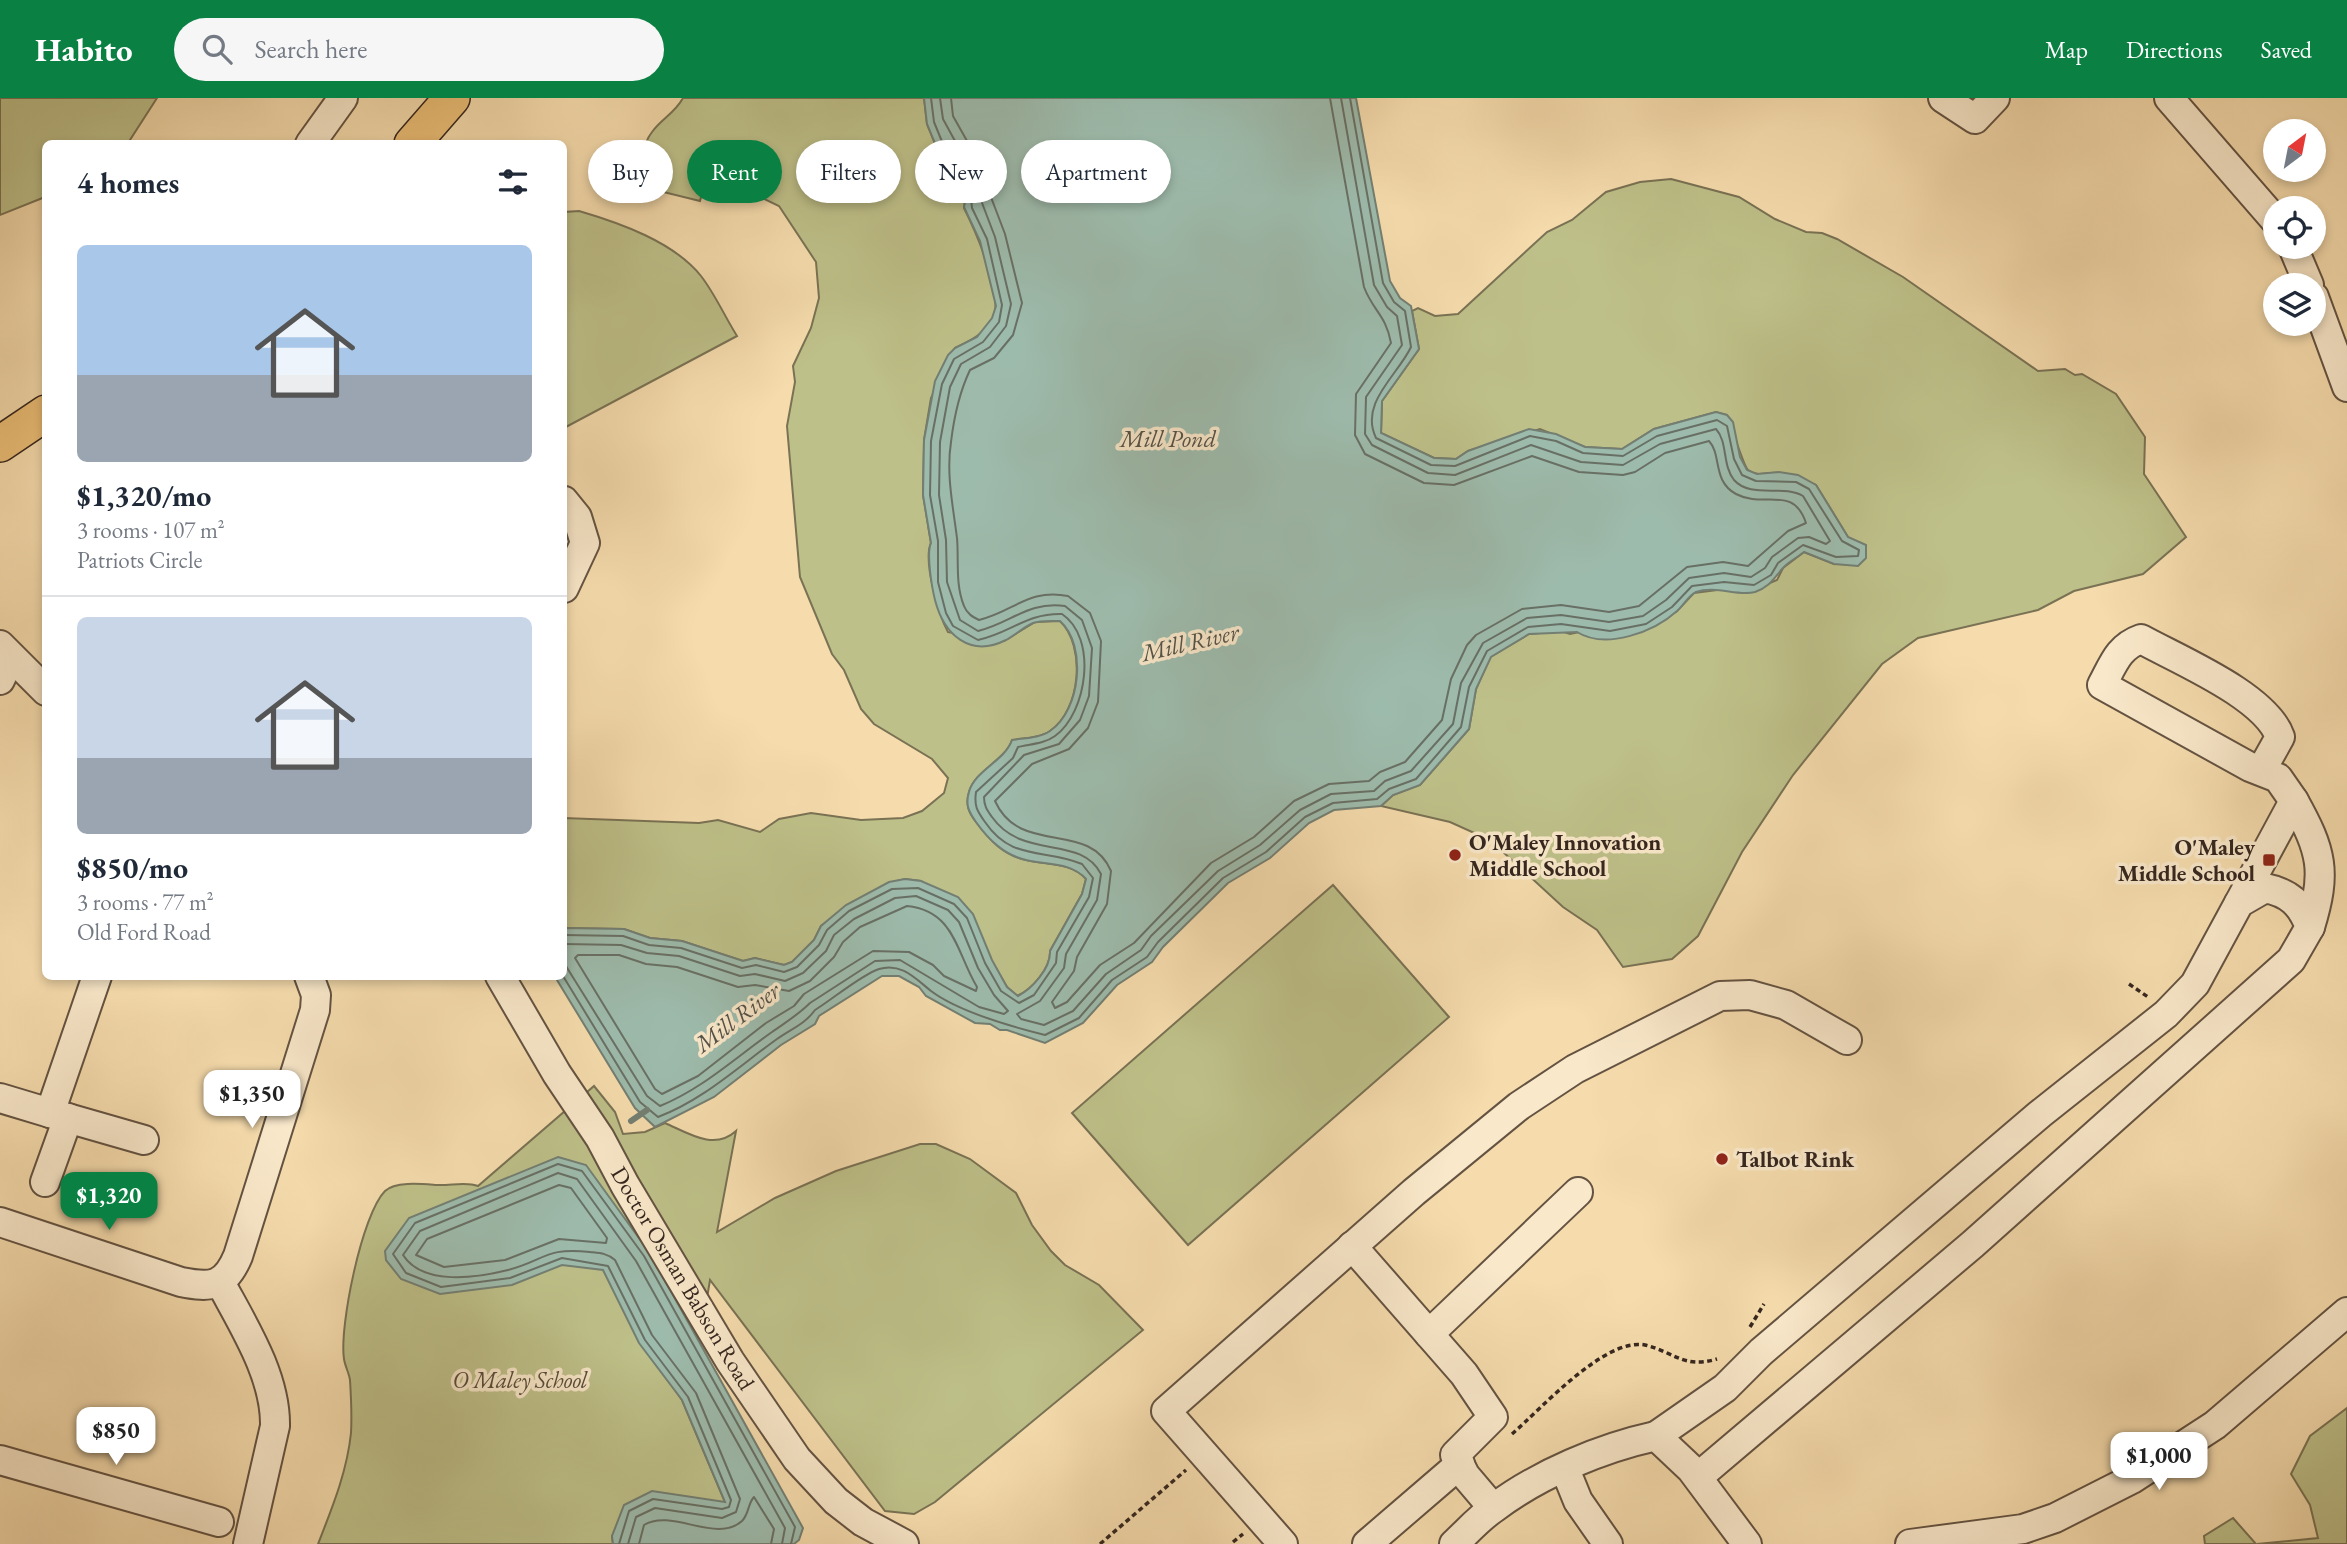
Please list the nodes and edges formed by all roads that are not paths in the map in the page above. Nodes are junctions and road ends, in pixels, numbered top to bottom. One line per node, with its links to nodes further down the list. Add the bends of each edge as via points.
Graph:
1 (343, 98): 6 (street)
2 (452, 98): 7 (main road)
3 (1943, 98): 4 (street, via 1975,120)
4 (1995, 98)
5 (2169, 98): 8 (street)
6 (313, 140)
7 (415, 140)
8 (2263, 206)
9 (2326, 330): 10 (street)
10 (2347, 387)
11 (42, 416): 12 (main road)
12 (0, 444)
13 (567, 505): 14 (street, via 577,517 585,543)
14 (567, 582)
15 (4, 661): 16 (street)
16 (42, 688)
17 (2261, 771): 17 (street, via 2280,737 2265,711 2141,639 2127,643 2102,685); 18 (street, via 2278,778)
18 (2294, 801): 19 (street); 20 (street, via 2312,834 2320,864 2321,886)
19 (2239, 903): 20 (street, via 2265,888 2277,891 2303,908); 35 (street, via 2195,984 2166,1014 2040,1114 1761,1352 1725,1388)
20 (2310, 927): 39 (street, via 2291,960 2203,1042)
21 (96, 980): 26 (street)
22 (310, 980): 32 (street, via 315,1010 238,1256)
23 (502, 980): 44 (street, Doctor Osman Babson Road, via 730,1361 797,1459 836,1501)
24 (1847, 1040): 31 (street, via 1786,1005 1750,995 1720,996 1575,1069 1519,1106)
25 (0, 1097): 26 (street)
26 (59, 1116): 27 (street); 28 (street)
27 (144, 1140)
28 (46, 1182)
29 (1578, 1192): 34 (street)
30 (0, 1222): 32 (street, via 181,1282 205,1287)
31 (1352, 1246): 34 (street); 45 (street, via 1166,1411)
32 (220, 1282): 43 (street, via 267,1378 275,1410)
33 (2347, 1312): 42 (street, via 2177,1452 2055,1518)
34 (1429, 1334): 37 (street, via 1493,1417 1455,1455)
35 (1656, 1436): 38 (street, via 1618,1444); 39 (street)
36 (0, 1460): 41 (street)
37 (1460, 1464): 40 (street); 46 (street)
38 (1565, 1469): 40 (street); 48 (street, via 1577,1501)
39 (1698, 1477): 49 (street)
40 (1493, 1508): 47 (street)
41 (219, 1522)
42 (1973, 1541): 50 (street)
43 (248, 1544)
44 (904, 1544)
45 (1283, 1544)
46 (1367, 1544)
47 (1454, 1544)
48 (1608, 1544)
49 (1747, 1544)
50 (1910, 1544)

